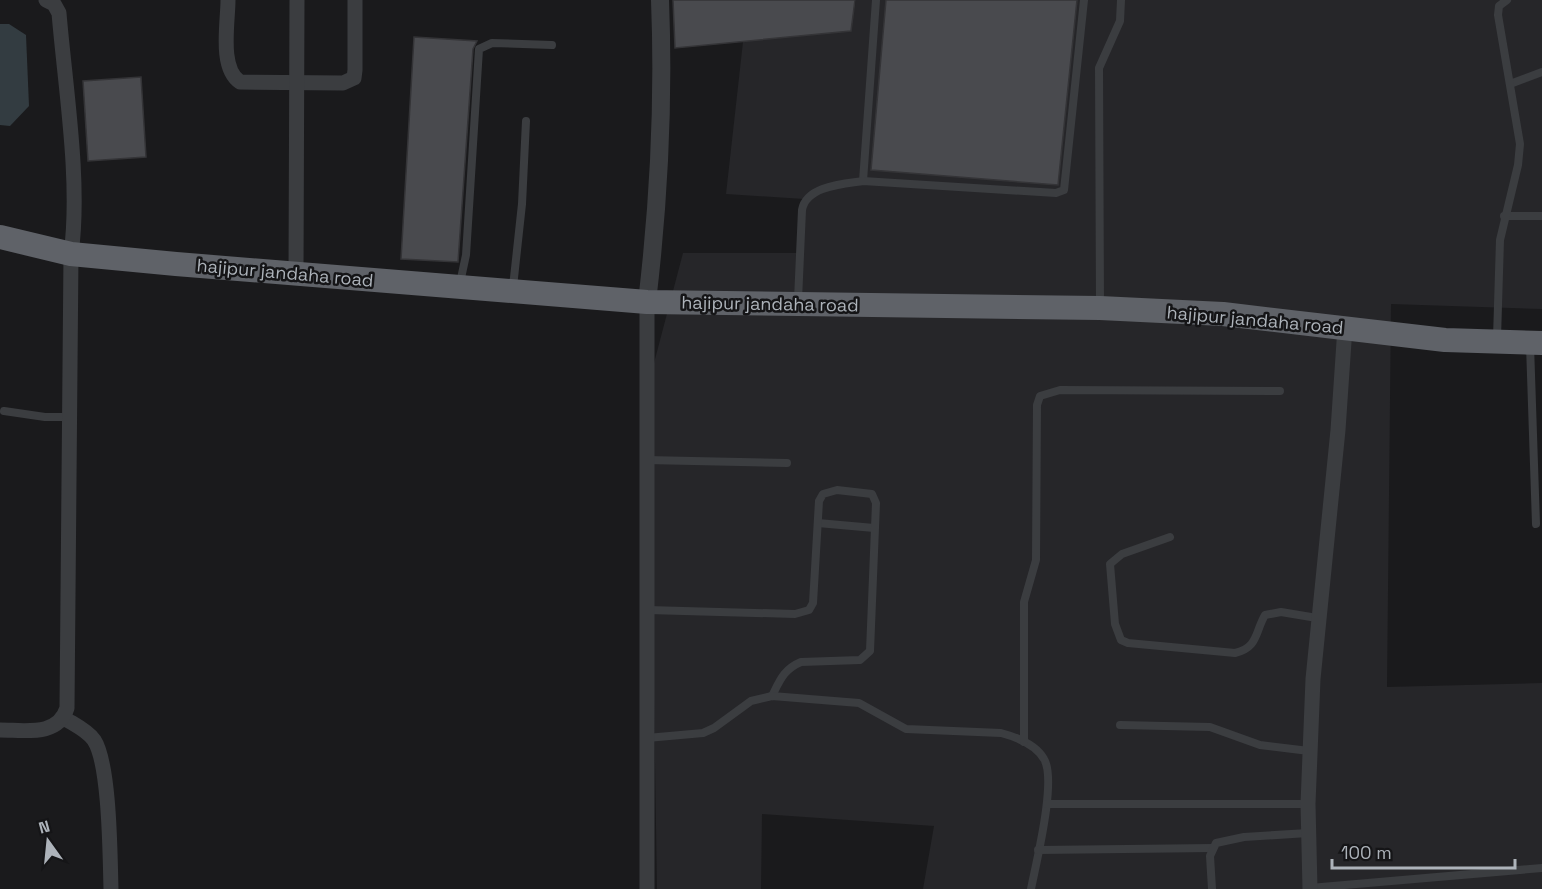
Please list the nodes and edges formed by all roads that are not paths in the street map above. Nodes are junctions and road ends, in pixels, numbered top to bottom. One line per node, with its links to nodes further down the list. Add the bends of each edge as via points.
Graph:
1 (46, 0): 19 (street, via 59,13 71,148)
2 (228, 0): 12 (street, via 228,57 234,78 240,82)
3 (297, 0): 12 (street)
4 (355, 0): 12 (street, via 354,78 343,83)
5 (660, 0): 23 (street, via 661,153)
6 (876, 0): 15 (lane)
7 (1084, 0): 15 (lane, via 1064,190 1056,193)
8 (1121, 0): 25 (lane, via 1120,21 1099,68)
9 (1507, 0): 13 (lane, via 1499,6 1498,15)
10 (552, 45): 21 (lane, via 492,43 479,49 466,255)
11 (1542, 72): 13 (lane)
12 (297, 82): 20 (street)
13 (1510, 84): 16 (lane, via 1520,155)
14 (526, 121): 22 (lane)
15 (863, 181): 24 (lane, via 821,190 804,201)
16 (1504, 216): 17 (lane); 27 (lane)
17 (1542, 216)
18 (0, 237): 19 (highway, hajipur jandaha road)
19 (71, 254): 20 (highway, hajipur jandaha road); 31 (street)
20 (296, 274): 21 (highway, hajipur jandaha road)
21 (459, 287): 22 (highway, hajipur jandaha road)
22 (513, 292): 23 (highway, hajipur jandaha road)
23 (648, 302): 24 (highway, hajipur jandaha road); 32 (street)
24 (797, 304): 25 (highway, hajipur jandaha road)
25 (1100, 308): 26 (highway, hajipur jandaha road, via 1247,315)
26 (1344, 327): 27 (highway, hajipur jandaha road, via 1410,337); 39 (street, via 1338,430)
27 (1497, 343): 28 (highway, hajipur jandaha road)
28 (1536, 343): 35 (lane)
29 (1280, 392): 45 (lane, via 1060,390 1040,396 1036,560 1024,613)
30 (4, 411): 31 (lane)
31 (70, 417): 41 (street)
32 (646, 460): 33 (lane); 38 (street)
33 (787, 463)
34 (818, 523): 36 (lane); 36 (lane, via 819,501 829,490 867,492 875,498); 38 (lane, via 813,603 809,610 795,614)
35 (1536, 524)
36 (874, 528): 40 (lane, via 870,651 860,660 801,662 792,666 785,670)
37 (1170, 537): 39 (lane, via 1122,554 1110,564 1115,624 1121,640 1235,653 1253,645 1265,615 1281,612)
38 (648, 610): 44 (street)
39 (1317, 618): 46 (street)
40 (772, 696): 44 (lane, via 751,701 703,733); 45 (lane, via 859,703 906,729 1001,733)
41 (64, 718): 43 (street, via 48,728); 54 (street, via 97,746 109,819)
42 (1120, 725): 46 (lane, via 1210,727 1260,746)
43 (0, 730)
44 (647, 738): 55 (street)
45 (1024, 742): 47 (lane, via 1045,760)
46 (1309, 751): 48 (street)
47 (1047, 804): 48 (lane); 51 (lane)
48 (1308, 804): 49 (street)
49 (1308, 833): 50 (lane, via 1223,840); 53 (street)
50 (1213, 848): 51 (lane); 57 (lane)
51 (1038, 850): 56 (lane)
52 (1542, 868): 53 (lane)
53 (1310, 888)
54 (111, 889)
55 (647, 889)
56 (1031, 889)
57 (1212, 889)

